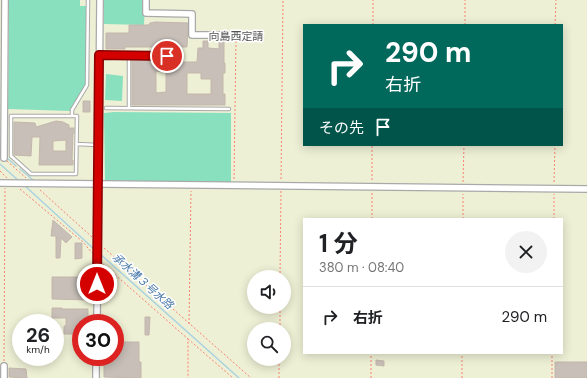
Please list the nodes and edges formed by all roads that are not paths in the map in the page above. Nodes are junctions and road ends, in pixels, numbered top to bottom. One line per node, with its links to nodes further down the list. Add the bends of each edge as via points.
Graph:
1 (5, 0): 15 (street)
2 (88, 0): 12 (lane, via 87,85 72,110)
3 (100, 0): 6 (street)
4 (146, 0): 5 (street, via 146,13 192,14 192,35)
5 (236, 35)
6 (99, 55): 7 (lane); 14 (street)
7 (129, 56): 8 (lane); 10 (lane)
8 (180, 56)
9 (106, 108): 10 (lane)
10 (129, 108): 11 (lane)
11 (230, 109)
12 (72, 116): 13 (lane, via 77,116); 13 (lane, via 10,116 11,156 31,174 76,174)
13 (77, 144): 14 (lane)
14 (98, 145): 17 (street)
15 (4, 158)
16 (3, 183): 17 (street)
17 (98, 184): 18 (street); 19 (street)
18 (587, 189)
19 (97, 314)
20 (4, 366): 22 (street)
21 (96, 366): 23 (street)
22 (4, 378)
23 (96, 378)

